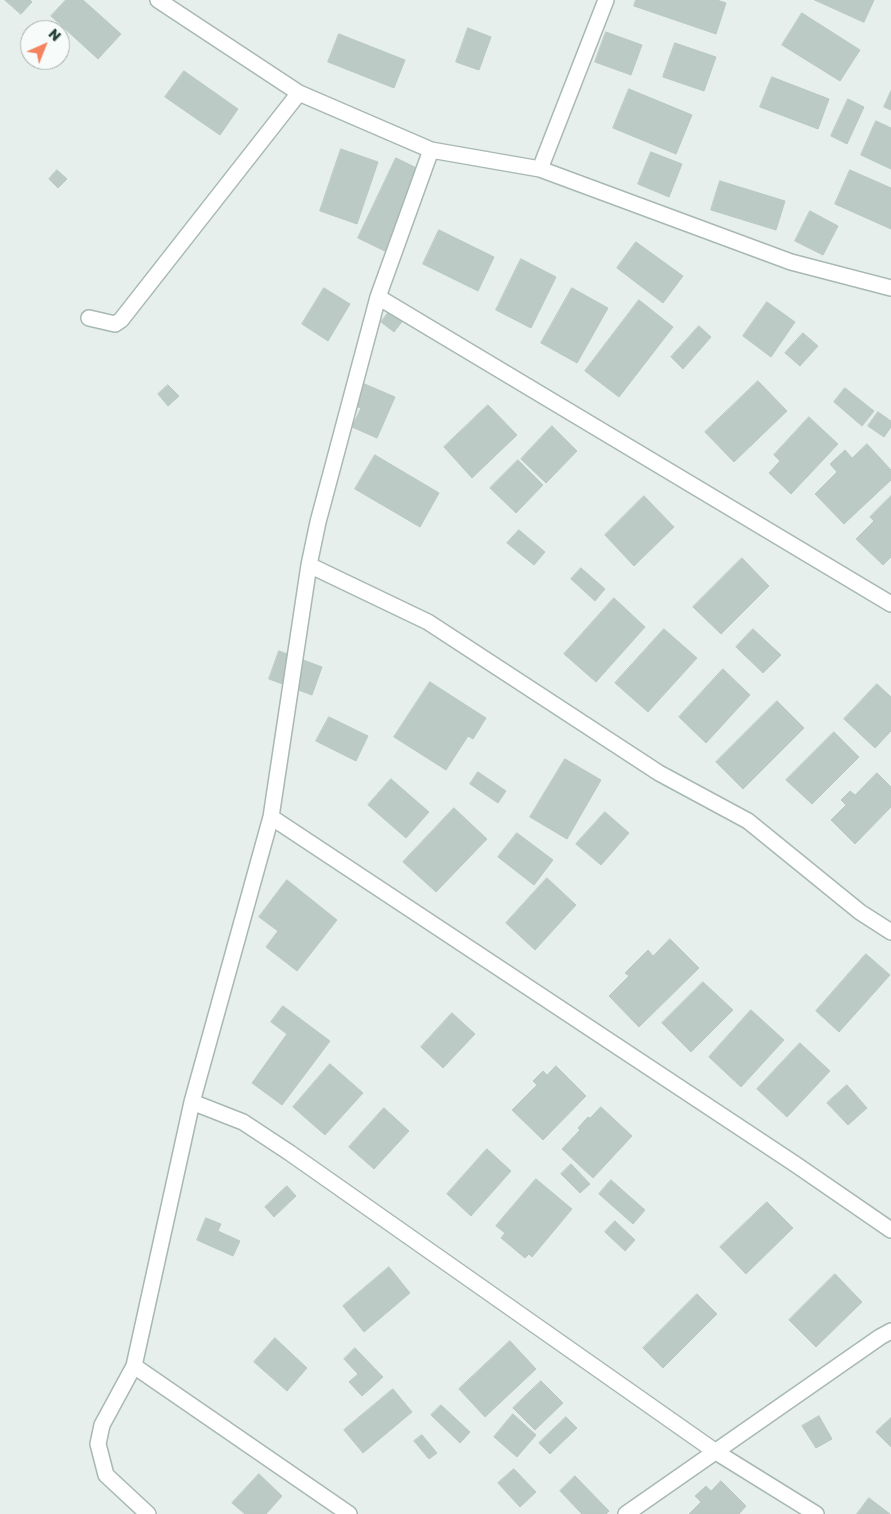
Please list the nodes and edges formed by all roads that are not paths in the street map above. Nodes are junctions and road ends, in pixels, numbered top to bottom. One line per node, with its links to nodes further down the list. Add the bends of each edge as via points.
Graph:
1 (158, 0): 3 (street)
2 (606, 0): 5 (street)
3 (299, 93): 4 (street); 8 (street, via 121,320 114,324)
4 (431, 150): 5 (street); 7 (street)
5 (540, 169): 6 (street, via 791,262)
6 (891, 288)
7 (378, 297): 9 (street); 10 (street)
8 (89, 318)
9 (309, 566): 11 (street); 12 (street, via 428,622 660,773 748,822 860,912)
10 (891, 604)
11 (271, 817): 13 (street); 14 (street)
12 (891, 932)
13 (192, 1102): 16 (street); 17 (street, via 243,1122 290,1153)
14 (891, 1230)
15 (891, 1331): 17 (street)
16 (134, 1366): 18 (street, via 102,1425 98,1444 106,1475); 19 (street)
17 (716, 1452): 20 (street); 21 (street)
18 (148, 1514)
19 (349, 1514)
20 (626, 1514)
21 (816, 1514)

